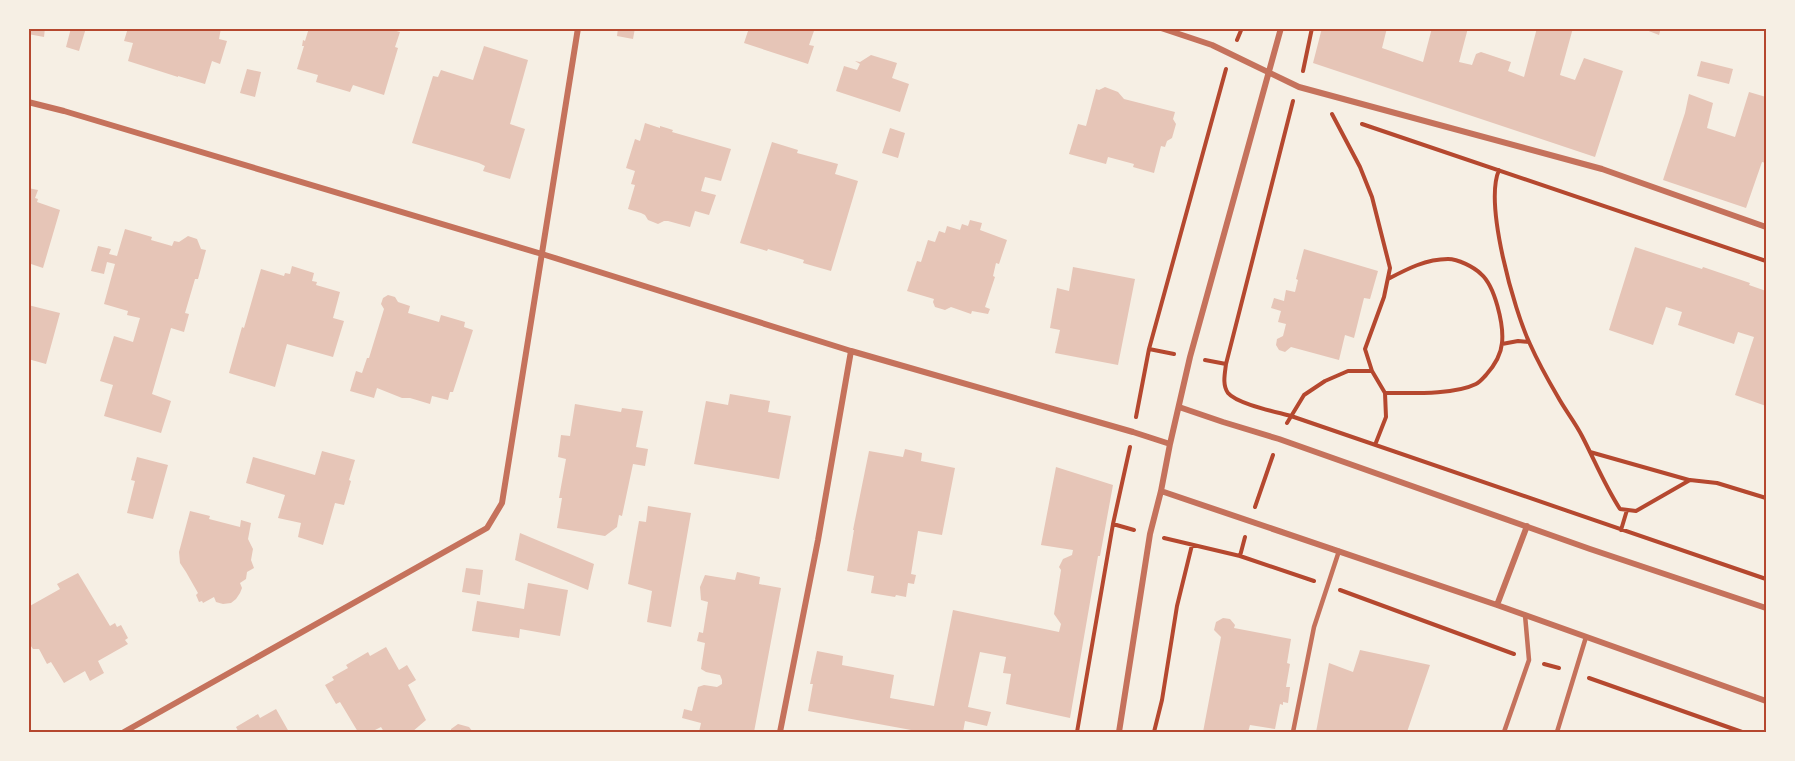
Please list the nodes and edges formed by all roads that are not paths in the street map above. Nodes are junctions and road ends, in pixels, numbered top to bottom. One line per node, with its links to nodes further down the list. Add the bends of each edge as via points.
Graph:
1 (578, 28): 7 (street)
2 (1161, 28): 4 (street, via 1212,45)
3 (1281, 28): 4 (street)
4 (1268, 73): 6 (street, via 1299,87 1602,169); 9 (street)
5 (28, 102): 7 (street)
6 (1767, 227)
7 (542, 254): 8 (street); 19 (street, via 502,503 487,528)
8 (851, 351): 10 (street); 20 (street)
9 (1179, 407): 10 (street); 12 (street)
10 (1170, 444): 11 (street)
11 (1161, 491): 13 (street); 21 (street, via 1150,534)
12 (1527, 526): 14 (street); 15 (street)
13 (1338, 551): 14 (street); 22 (lane, via 1314,627)
14 (1497, 605): 16 (street)
15 (1767, 608)
16 (1525, 615): 17 (street); 23 (lane, via 1529,660)
17 (1586, 637): 18 (street); 24 (lane)
18 (1767, 701)
19 (124, 732)
20 (780, 732)
21 (1119, 732)
22 (1293, 732)
23 (1504, 732)
24 (1557, 732)

